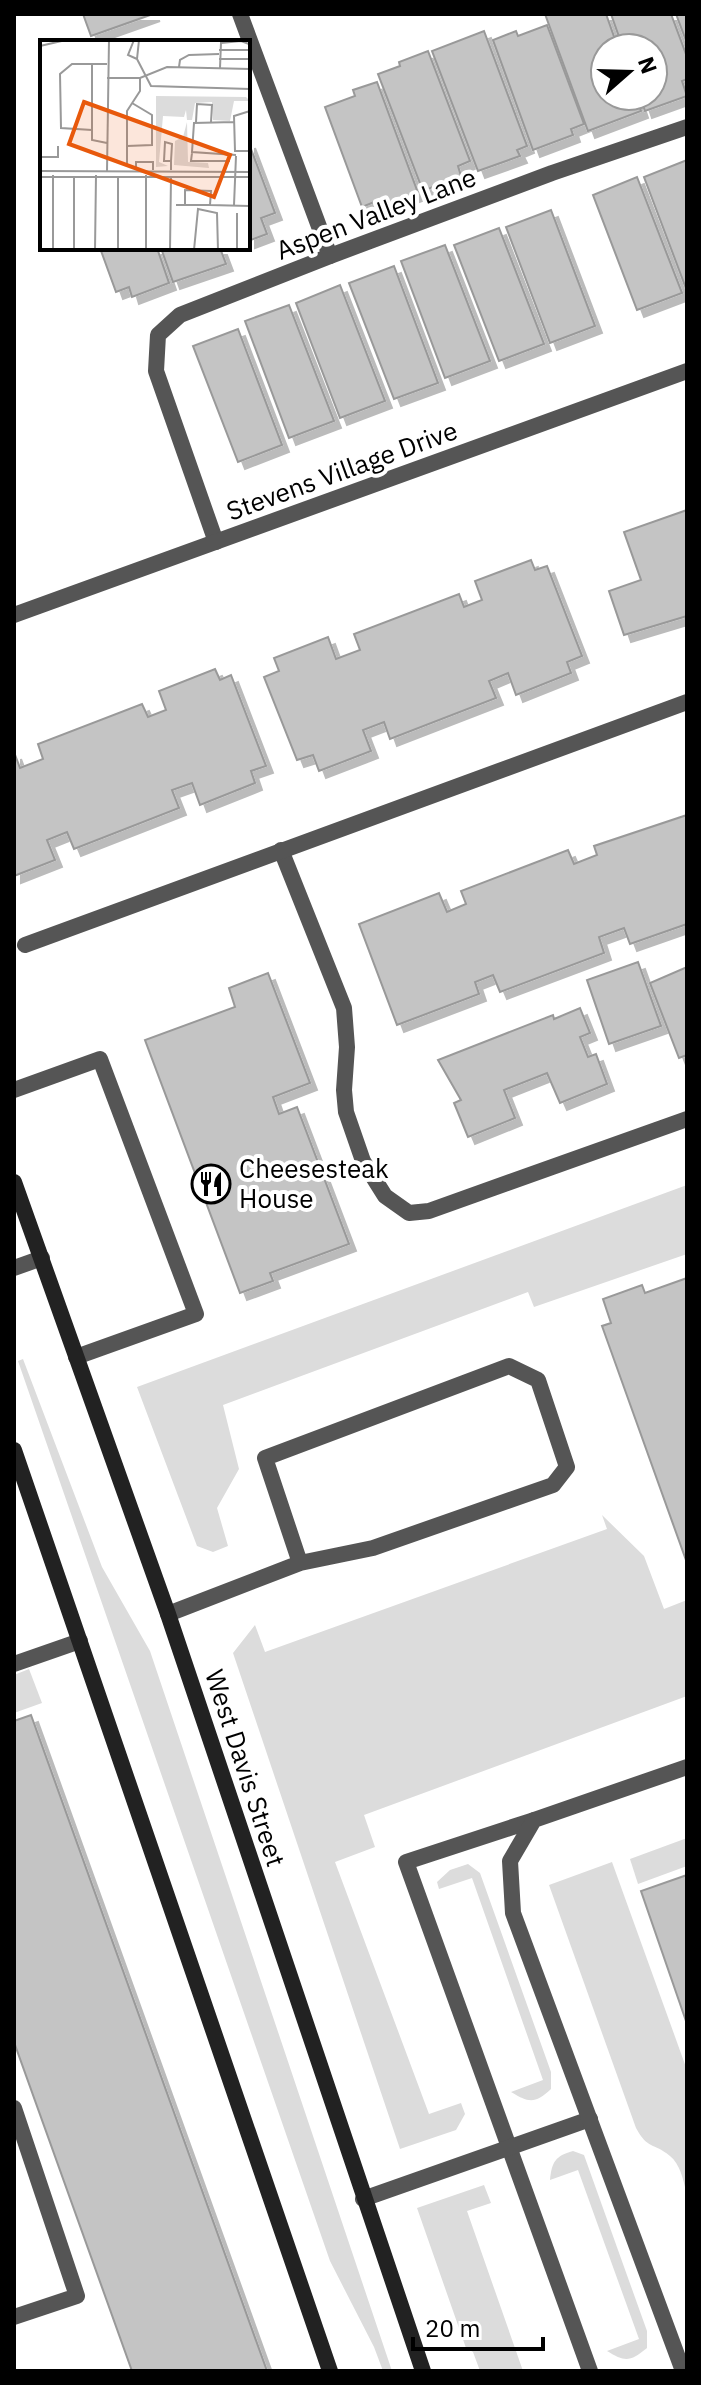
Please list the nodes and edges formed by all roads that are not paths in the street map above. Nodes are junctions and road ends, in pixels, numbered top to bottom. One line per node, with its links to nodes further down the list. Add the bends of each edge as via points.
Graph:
1 (240, 14): 2 (street)
2 (250, 40)
3 (250, 41): 5 (street)
4 (687, 127): 5 (street, Aspen Valley Lane)
5 (330, 256): 7 (street, Aspen Valley Lane, via 180,315 158,335 156,371)
6 (687, 371): 7 (street, Stevens Village Drive)
7 (216, 542): 8 (street, Stevens Village Drive)
8 (14, 615)
9 (687, 702): 10 (street)
10 (281, 850): 11 (street); 13 (street, via 344,1008 346,1112 363,1161 385,1196 409,1213 429,1211)
11 (25, 945)
12 (14, 1090): 17 (street, via 100,1059 196,1314)
13 (687, 1119)
14 (14, 1182): 15 (main road, West Davis Street)
15 (42, 1258): 16 (street); 17 (main road, West Davis Street)
16 (14, 1268)
17 (76, 1357): 20 (main road, West Davis Street)
18 (14, 1450): 21 (main road)
19 (300, 1563): 19 (street, via 265,1458 509,1366 538,1380 567,1467 553,1485 373,1548); 20 (street)
20 (168, 1614): 28 (main road, West Davis Street)
21 (80, 1641): 22 (street); 30 (main road)
22 (14, 1664)
23 (687, 1767): 24 (street)
24 (534, 1820): 26 (street, via 510,1861 513,1913); 27 (street, via 406,1862)
25 (14, 2108): 29 (street, via 77,2296)
26 (590, 2119): 27 (street); 33 (street)
27 (510, 2147): 28 (street); 32 (street)
28 (363, 2199): 31 (main road, West Davis Street)
29 (14, 2317)
30 (330, 2371)
31 (423, 2371)
32 (590, 2371)
33 (683, 2371)

